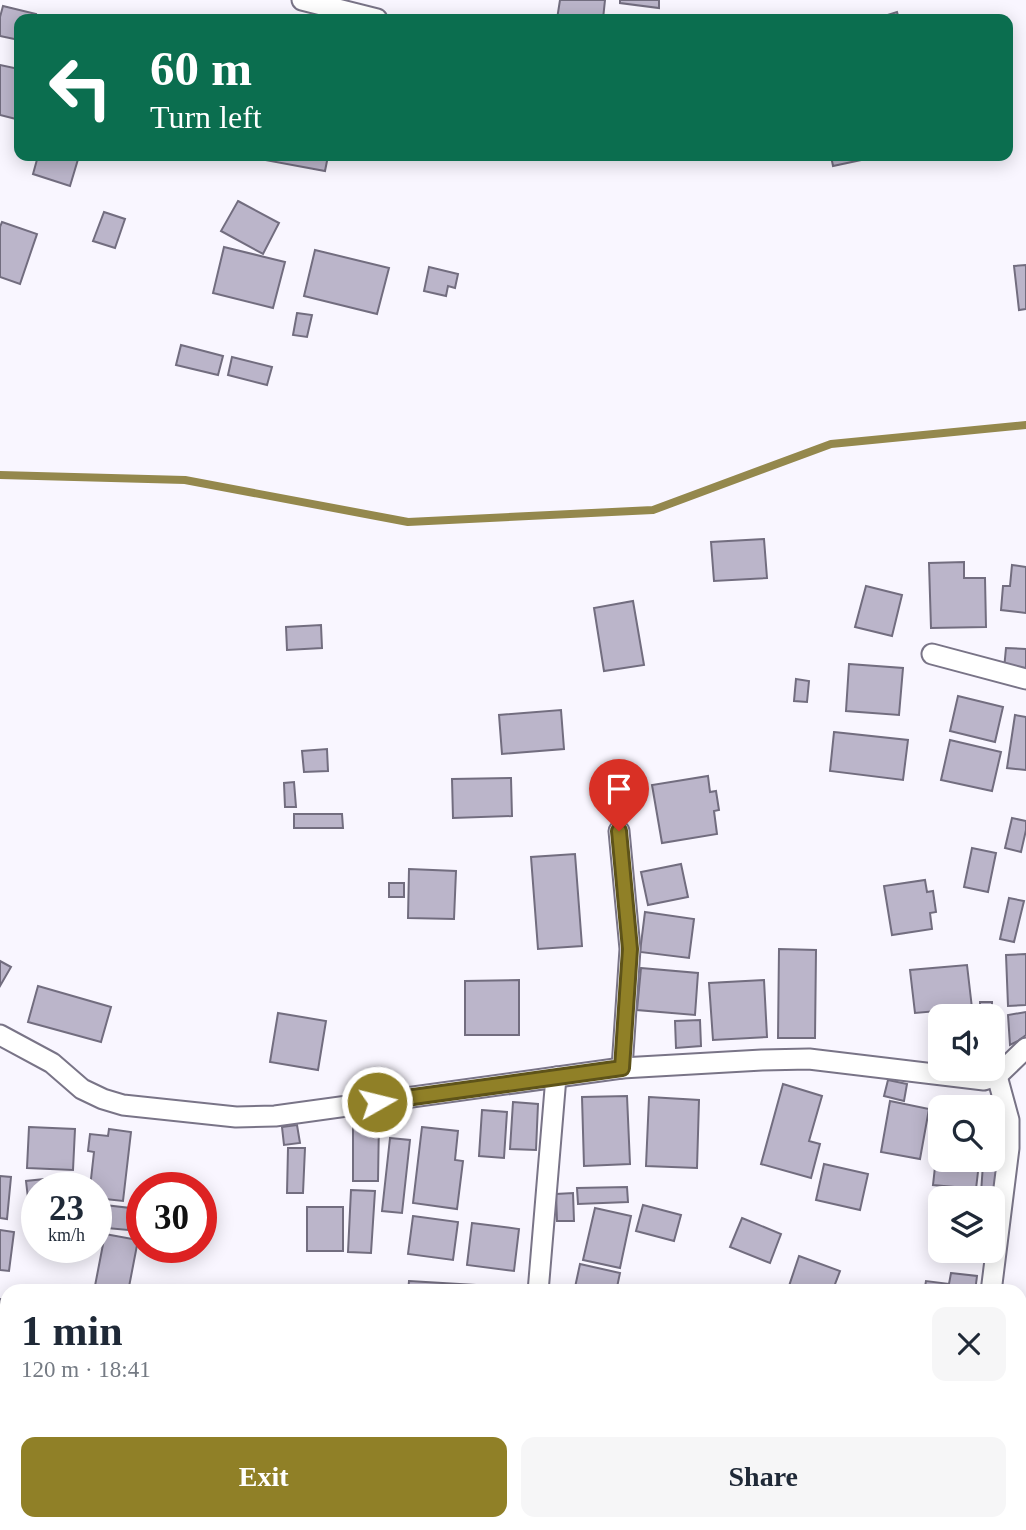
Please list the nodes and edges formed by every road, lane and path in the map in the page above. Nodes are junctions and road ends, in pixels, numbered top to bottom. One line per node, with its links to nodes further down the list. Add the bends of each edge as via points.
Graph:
1 (302, 0): 2 (street)
2 (357, 14)
3 (932, 654): 4 (street)
4 (1026, 679)
5 (619, 831): 8 (street, via 630,949)
6 (0, 1035): 11 (street, via 52,1063 82,1089 103,1099 236,1117 275,1116)
7 (1026, 1048): 9 (street)
8 (622, 1068): 10 (street, via 809,1059); 11 (street)
9 (1005, 1068)
10 (928, 1073)
11 (555, 1077): 13 (street)
12 (998, 1081): 14 (street, via 1009,1120 1009,1148)
13 (539, 1284)
14 (992, 1284)

